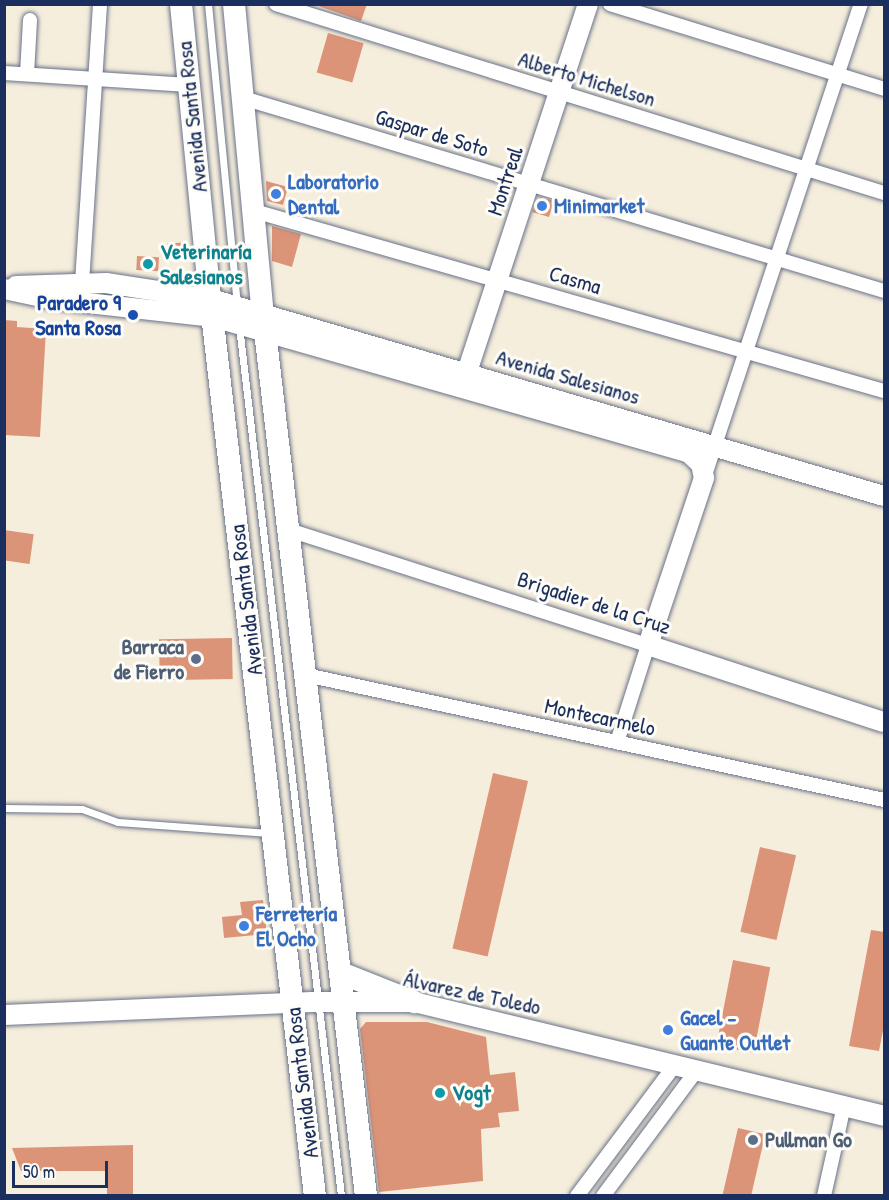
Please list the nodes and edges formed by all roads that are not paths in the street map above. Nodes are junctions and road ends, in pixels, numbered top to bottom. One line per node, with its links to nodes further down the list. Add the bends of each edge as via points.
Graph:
1 (100, 4): 13 (street)
2 (182, 4): 14 (main road, Avenida Santa Rosa)
3 (207, 4): 28 (lane)
4 (234, 4): 17 (main road)
5 (276, 4): 16 (street, Alberto Michelson)
6 (588, 4): 16 (main road, Montreal)
7 (610, 4): 12 (street)
8 (861, 4): 12 (street)
9 (30, 20): 11 (street)
10 (4, 73): 11 (street)
11 (27, 75): 13 (street)
12 (838, 75): 15 (street); 18 (street)
13 (95, 79): 14 (street); 24 (street)
14 (189, 85): 27 (main road, Avenida Santa Rosa)
15 (885, 89)
16 (559, 92): 18 (street, Alberto Michelson); 19 (main road, Montreal)
17 (243, 98): 19 (street, Gaspar de Soto); 21 (main road)
18 (806, 169): 20 (street, Alberto Michelson); 22 (street)
19 (529, 184): 22 (street, Gaspar de Soto); 23 (main road, Montreal)
20 (885, 193)
21 (254, 211): 23 (street, Casma); 29 (main road)
22 (777, 260): 26 (street, Gaspar de Soto); 30 (street)
23 (498, 279): 30 (street, Casma); 31 (main road, Montreal)
24 (82, 283): 25 (main road); 27 (main road, via 152,288)
25 (4, 288): 27 (main road, via 51,299)
26 (885, 291)
27 (212, 308): 28 (main road, Avenida Salesianos); 43 (main road, Avenida Santa Rosa)
28 (238, 316): 29 (main road, Avenida Salesianos); 45 (lane)
29 (264, 323): 31 (main road, Avenida Salesianos); 34 (main road, Avenida Salesianos, via 688,452 701,464); 36 (main road)
30 (747, 351): 32 (street, Casma); 33 (street)
31 (467, 372): 33 (main road, Avenida Salesianos)
32 (885, 391)
33 (715, 445): 34 (street); 35 (main road, Avenida Salesianos)
34 (704, 478): 37 (main road)
35 (885, 496)
36 (289, 530): 37 (street, Brigadier de la Cruz); 38 (main road)
37 (648, 645): 39 (main road, Brigadier de la Cruz); 40 (street)
38 (306, 675): 40 (street, Montecarmelo); 44 (main road)
39 (885, 722)
40 (617, 742): 41 (street, Montecarmelo)
41 (885, 800)
42 (4, 808): 43 (lane, via 82,809 118,822)
43 (274, 833): 48 (main road, Avenida Santa Rosa)
44 (341, 973): 46 (main road); 47 (main road)
45 (319, 1002): 46 (main road, Álvarez de Toledo); 48 (main road, Álvarez de Toledo); 55 (lane)
46 (344, 1002): 47 (main road, Álvarez de Toledo); 56 (main road)
47 (414, 1002): 50 (main road, Álvarez de Toledo)
48 (293, 1003): 49 (main road, Álvarez de Toledo); 54 (main road, Avenida Santa Rosa)
49 (4, 1015)
50 (675, 1065): 51 (main road, Álvarez de Toledo); 57 (street)
51 (697, 1070): 52 (main road, Álvarez de Toledo); 58 (street)
52 (844, 1106): 53 (main road, Álvarez de Toledo); 59 (street)
53 (885, 1116)
54 (315, 1196)
55 (341, 1196)
56 (366, 1196)
57 (577, 1196)
58 (603, 1196)
59 (824, 1196)

